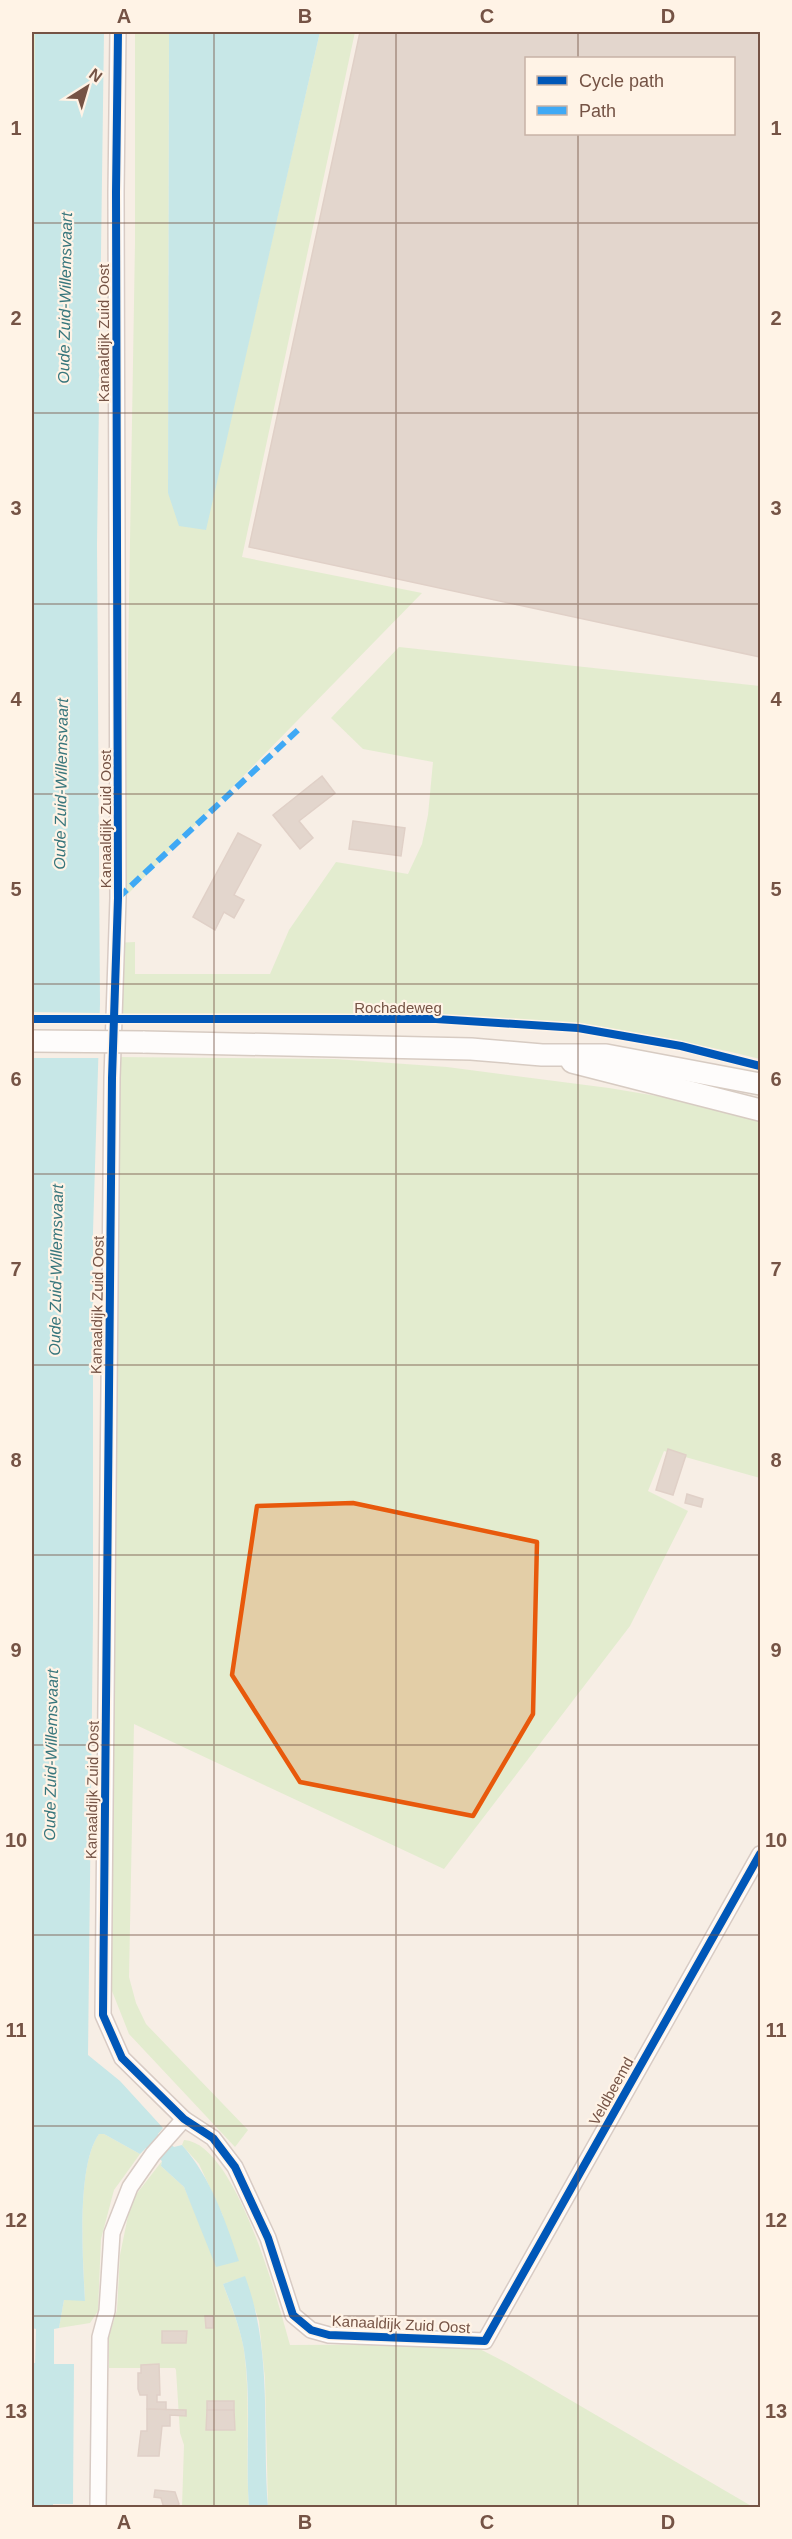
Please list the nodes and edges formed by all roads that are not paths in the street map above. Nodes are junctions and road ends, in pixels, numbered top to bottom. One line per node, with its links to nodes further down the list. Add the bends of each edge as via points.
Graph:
1 (118, 32): 7 (street, Kanaaldijk Zuid Oost, via 118,898 112,1078 103,2015 122,2058)
2 (32, 1041): 3 (main road, bridge, via 471,1049)
3 (542, 1055): 4 (main road, via 606,1055); 5 (main road)
4 (760, 1084)
5 (760, 1110)
6 (760, 1854): 8 (street, Veldbeemd)
7 (184, 2119): 8 (street, Kanaaldijk Zuid Oost, via 213,2138 234,2167 268,2238 293,2314 311,2330 329,2335); 9 (street, via 130,2187 112,2233 107,2311 100,2337)
8 (485, 2342)
9 (98, 2508)

